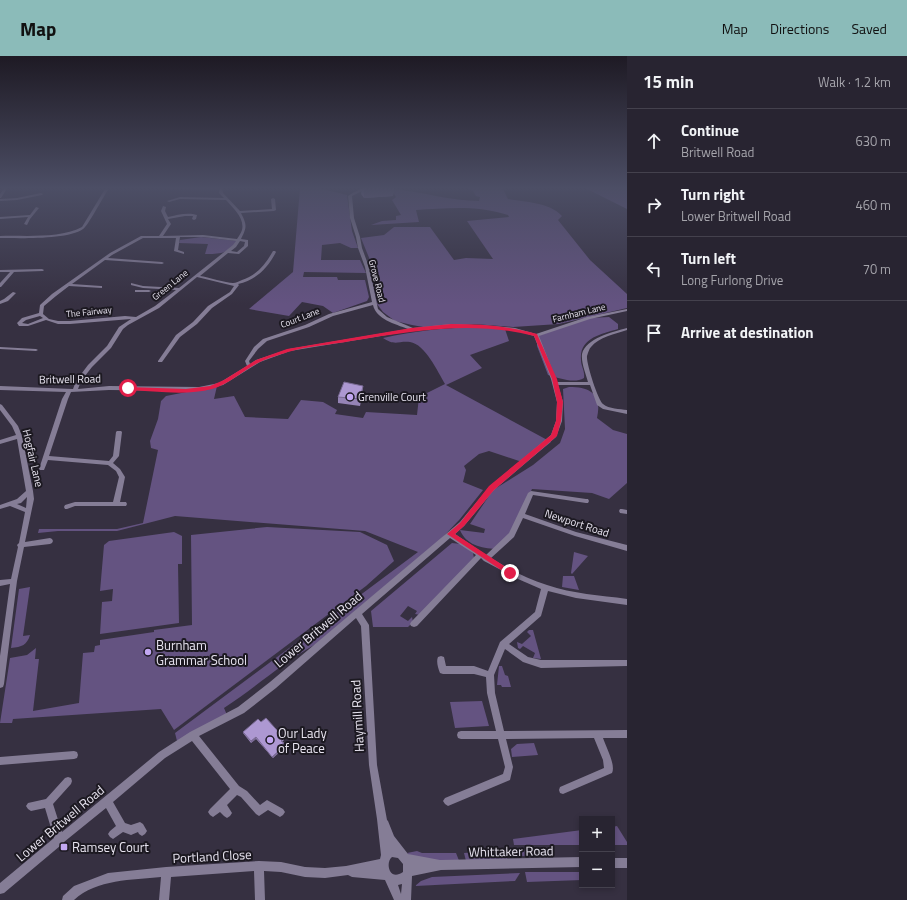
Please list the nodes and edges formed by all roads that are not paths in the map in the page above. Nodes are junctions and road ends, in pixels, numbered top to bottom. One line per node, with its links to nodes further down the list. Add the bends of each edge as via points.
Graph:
1 (84, 226): 6 (street, via 79,232 64,234)
2 (167, 226): 5 (street)
3 (244, 226): 8 (street)
4 (355, 226): 28 (street, Grove Road)
5 (161, 236): 7 (street); 12 (street, via 136,240)
6 (0, 237)
7 (178, 237): 8 (street); 11 (street, via 176,251)
8 (240, 239): 9 (street, Green Lane); 9 (street, via 247,241 246,246 238,253)
9 (229, 252): 17 (street, Green Lane)
10 (274, 252): 19 (street, via 262,272 248,281)
11 (183, 253)
12 (104, 259): 13 (street); 20 (street)
13 (162, 263)
14 (42, 270): 16 (street)
15 (0, 271): 16 (street)
16 (13, 271): 21 (street)
17 (196, 276): 19 (street); 23 (street, Green Lane)
18 (132, 284): 23 (street)
19 (233, 284): 38 (street, via 237,285 235,289 210,307 178,336)
20 (68, 285): 22 (street); 30 (street, via 42,306)
21 (0, 286)
22 (101, 287)
23 (181, 289): 25 (street, Green Lane)
24 (136, 291): 25 (street)
25 (176, 292): 31 (street, Green Lane, via 157,307)
26 (14, 293): 27 (street)
27 (0, 303)
28 (374, 303): 34 (street, Grove Road, via 385,318); 39 (street, Court Lane, via 331,315 308,326 265,340 246,361)
29 (627, 310): 35 (street, Farnham Lane, via 589,318)
30 (41, 314): 32 (street); 32 (street, The Fairway, via 19,323 28,325)
31 (135, 318): 32 (street, The Fairway, via 118,317 71,323); 43 (street, Green Lane, via 121,328 109,347 90,366)
32 (45, 319)
33 (627, 329): 41 (street, via 594,340 588,346 584,354 584,364)
34 (411, 330): 35 (street, Britwell Road, via 482,326 515,329); 39 (street, Britwell Road, via 289,350)
35 (536, 335): 40 (street, Lower Britwell Road)
36 (0, 348): 37 (street)
37 (36, 350)
38 (160, 361)
39 (249, 366): 43 (street, Britwell Road, via 221,384 199,389)
40 (555, 382): 41 (street); 61 (street, Lower Britwell Road, via 560,402 554,436 492,488 462,524)
41 (592, 384): 45 (street, via 599,404 605,408)
42 (0, 388): 43 (street, Britwell Road)
43 (72, 390): 49 (street, Green Lane, via 60,413)
44 (0, 406): 47 (street, Hogfair Lane)
45 (627, 412)
46 (119, 432): 50 (street, via 116,456)
47 (19, 436): 48 (street); 52 (street, Hogfair Lane)
48 (0, 442)
49 (47, 458): 50 (street); 51 (street, Green Lane)
50 (110, 463): 55 (street, via 122,477)
51 (42, 470)
52 (30, 491): 54 (street, via 21,500); 59 (street, Hogfair Lane)
53 (586, 501): 60 (street, via 531,493)
54 (11, 504): 57 (street); 59 (street)
55 (116, 504): 56 (street); 58 (street, via 75,504)
56 (124, 504)
57 (0, 507)
58 (67, 507)
59 (28, 511): 63 (street, Hogfair Lane)
60 (521, 515): 64 (street, Newport Road, via 568,532); 65 (street, via 512,535)
61 (450, 534): 65 (street); 70 (street, Lower Britwell Road)
62 (50, 542): 63 (street)
63 (20, 545): 66 (street, Hogfair Lane)
64 (627, 548)
65 (483, 557): 68 (street, via 510,573); 71 (street)
66 (14, 581): 67 (street); 76 (street, Hogfair Lane)
67 (0, 583)
68 (545, 588): 69 (street); 72 (street, via 538,614)
69 (627, 602)
70 (358, 613): 79 (street, Lower Britwell Road, via 257,698 228,718); 95 (street, Haymill Road, via 365,625 372,765)
71 (414, 624)
72 (503, 644): 74 (street, via 526,660 541,664); 75 (street)
73 (441, 659): 75 (street, via 443,670 474,670)
74 (627, 662)
75 (490, 675): 81 (street)
76 (0, 684)
77 (597, 734): 78 (street); 81 (street); 86 (street, via 608,770)
78 (627, 734)
79 (193, 735): 85 (street); 87 (street, Lower Britwell Road, via 162,755)
80 (461, 735): 81 (street)
81 (500, 735): 88 (street, via 509,768 507,777)
82 (74, 754): 83 (street)
83 (0, 761)
84 (68, 782): 89 (street)
85 (236, 789): 90 (street); 93 (street, via 259,811 267,805)
86 (563, 790)
87 (107, 801): 96 (street); 99 (street, Lower Britwell Road)
88 (448, 801)
89 (48, 804): 91 (street); 99 (street)
90 (220, 805): 92 (street); 94 (street)
91 (31, 806)
92 (212, 812)
93 (280, 812)
94 (227, 813)
95 (382, 819): 100 (street, Haymill Road); 101 (street, Haymill Road)
96 (122, 826): 97 (street, via 131,830 140,827); 98 (street)
97 (142, 831)
98 (113, 834)
99 (60, 841): 111 (street, Lower Britwell Road)
100 (403, 856): 101 (street, via 393,852); 105 (street, Whittaker Road); 109 (street, Haymill Road)
101 (385, 859): 107 (street, Portland Close); 110 (street, Haymill Road)
102 (579, 862): 105 (street, Whittaker Road)
103 (615, 863): 104 (street)
104 (627, 863)
105 (441, 865): 109 (street, Whittaker Road)
106 (259, 866): 107 (street, Portland Close, via 305,872); 108 (street, Portland Close); 114 (street, Portland Close)
107 (346, 871): 110 (street, Portland Close)
108 (166, 872): 112 (street, Portland Close, via 108,878 78,890); 113 (street, Portland Close)
109 (408, 873): 110 (street, via 400,881); 116 (street, Haymill Road)
110 (388, 877): 115 (street, Haymill Road)
111 (0, 888)
112 (67, 900)
113 (164, 900)
114 (260, 900)
115 (398, 900)
116 (406, 900)

